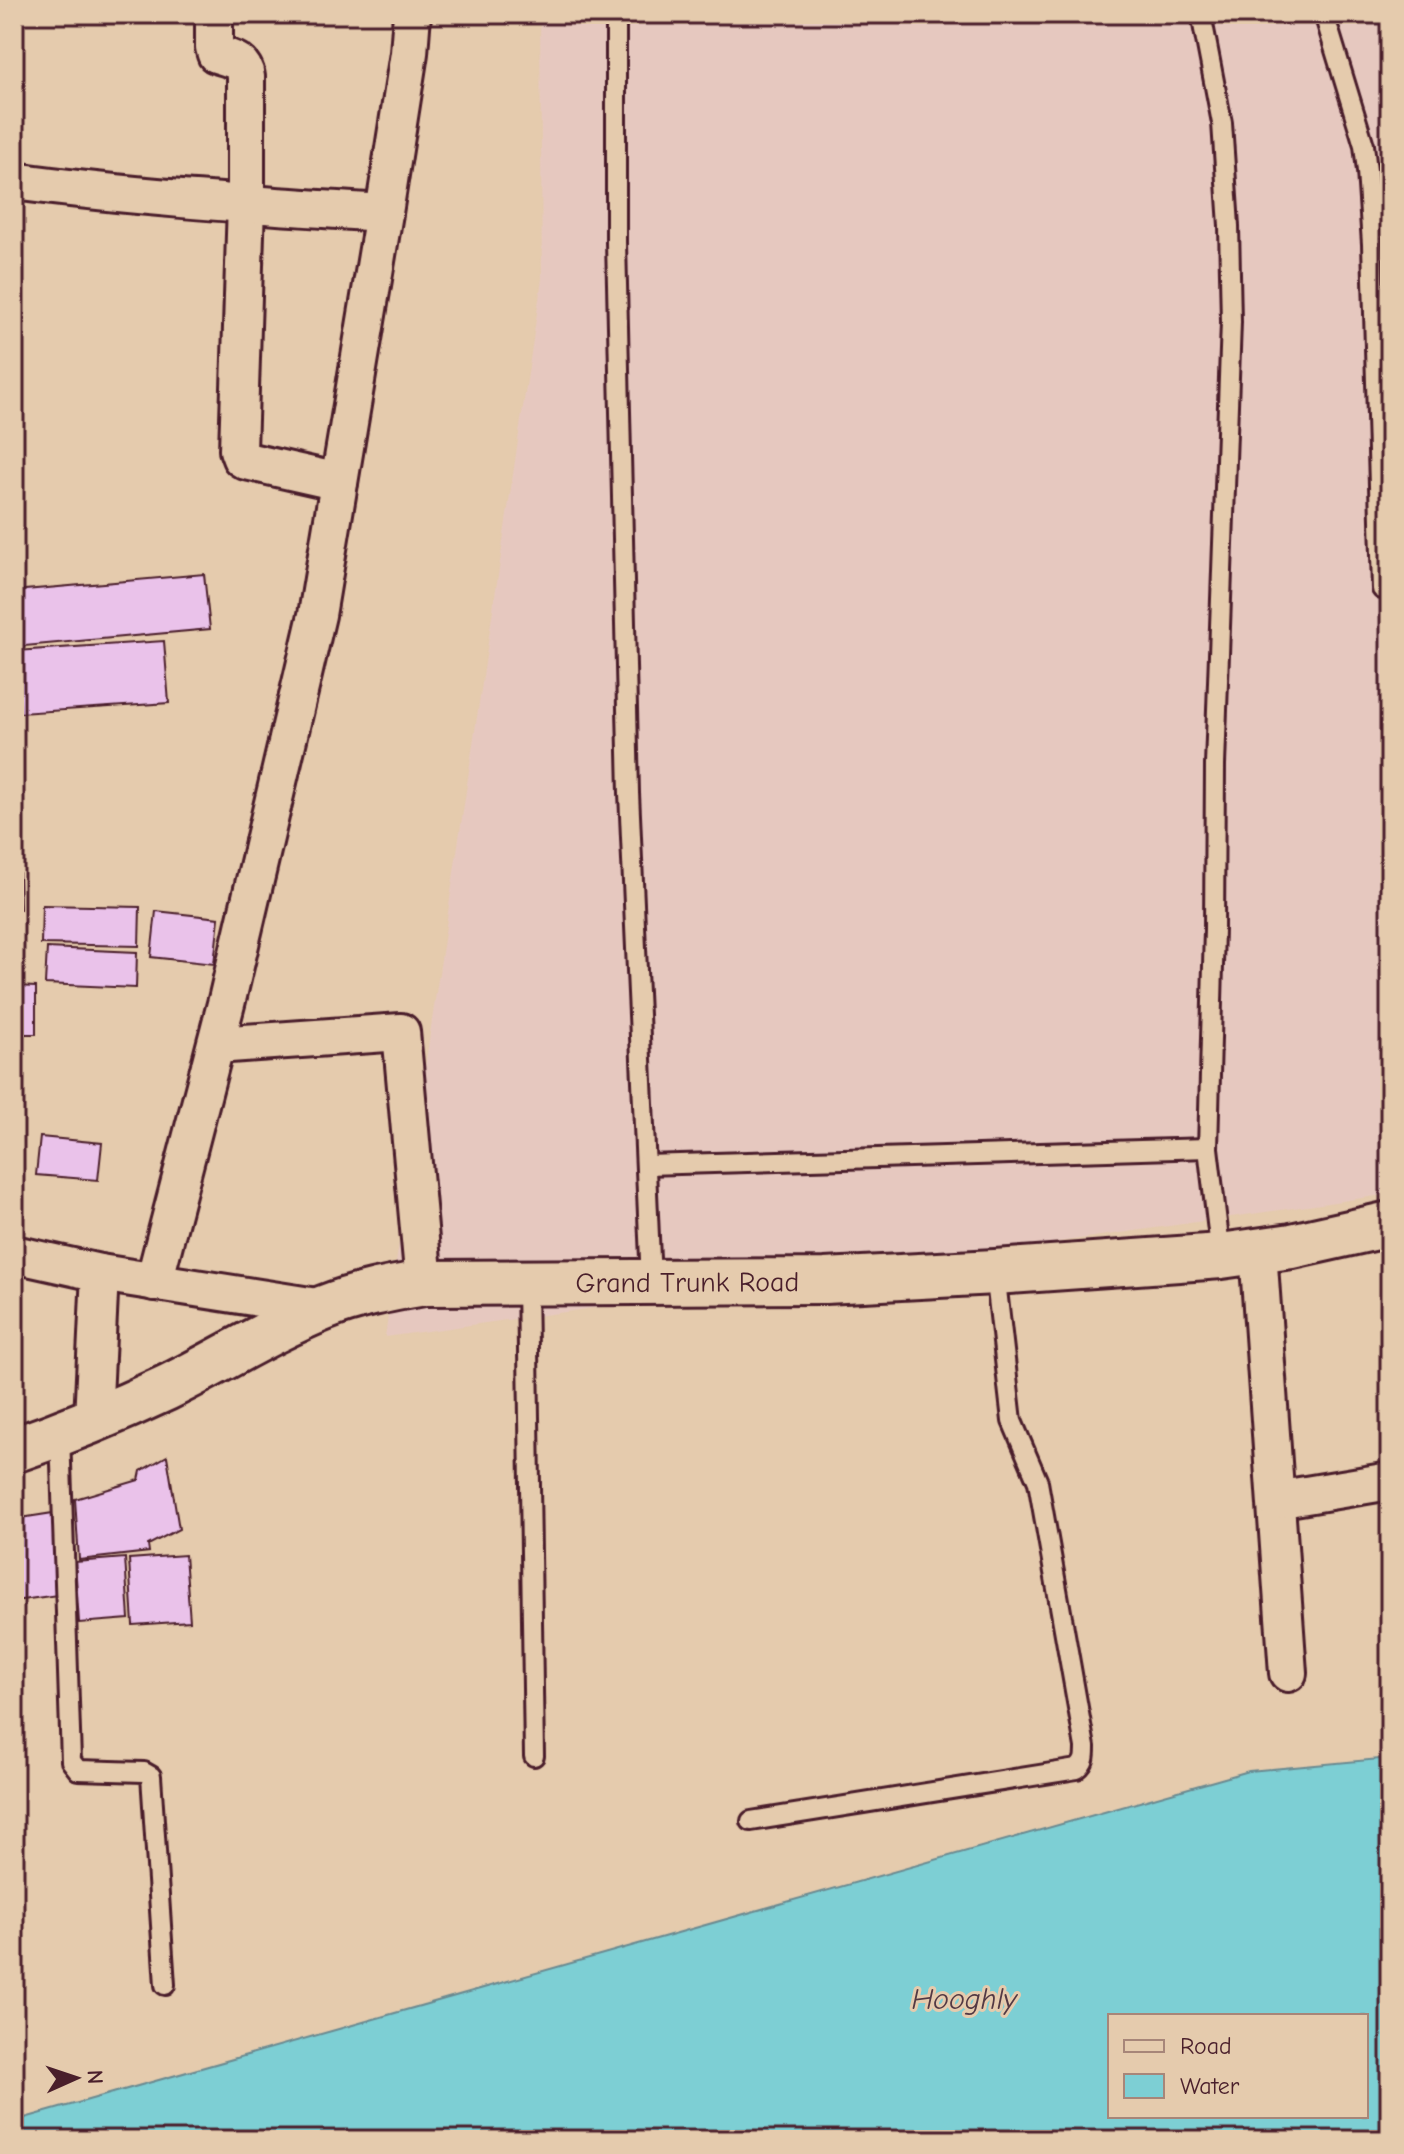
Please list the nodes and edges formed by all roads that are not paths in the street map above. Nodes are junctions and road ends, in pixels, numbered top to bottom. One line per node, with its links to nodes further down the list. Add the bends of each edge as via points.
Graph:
1 (214, 14): 7 (street, via 216,54 245,70)
2 (412, 14): 8 (street)
3 (616, 14): 13 (lane, via 629,793)
4 (1201, 14): 12 (lane, via 1222,123 1231,322)
5 (1324, 14): 10 (lane, via 1367,171)
6 (14, 181): 7 (street)
7 (246, 204): 8 (street); 9 (street, via 238,450 246,461)
8 (384, 213): 9 (street)
9 (339, 482): 11 (street, via 317,615)
10 (1382, 589)
11 (216, 1045): 20 (street); 22 (street, via 401,1032)
12 (1208, 1148): 13 (lane); 15 (lane)
13 (646, 1165): 19 (lane)
14 (1390, 1224): 15 (main road, Grand Trunk Road)
15 (1240, 1253): 17 (main road, Grand Trunk Road); 27 (street)
16 (14, 1254): 18 (street)
17 (995, 1272): 19 (main road, Grand Trunk Road, via 825,1281); 30 (lane, via 1012,1421 1038,1482 1085,1747 1083,1765)
18 (100, 1273): 20 (street); 24 (street)
19 (651, 1281): 21 (main road, Grand Trunk Road)
20 (154, 1282): 23 (street)
21 (527, 1282): 22 (main road, Grand Trunk Road); 29 (lane)
22 (424, 1283): 23 (main road, Grand Trunk Road)
23 (323, 1308): 24 (main road, Grand Trunk Road)
24 (77, 1427): 25 (main road, Grand Trunk Road); 31 (lane, via 71,1761 78,1770 151,1776)
25 (14, 1450)
26 (1390, 1481): 27 (street)
27 (1276, 1500): 28 (street)
28 (1288, 1673)
29 (534, 1756)
30 (751, 1821)
31 (165, 1985)

